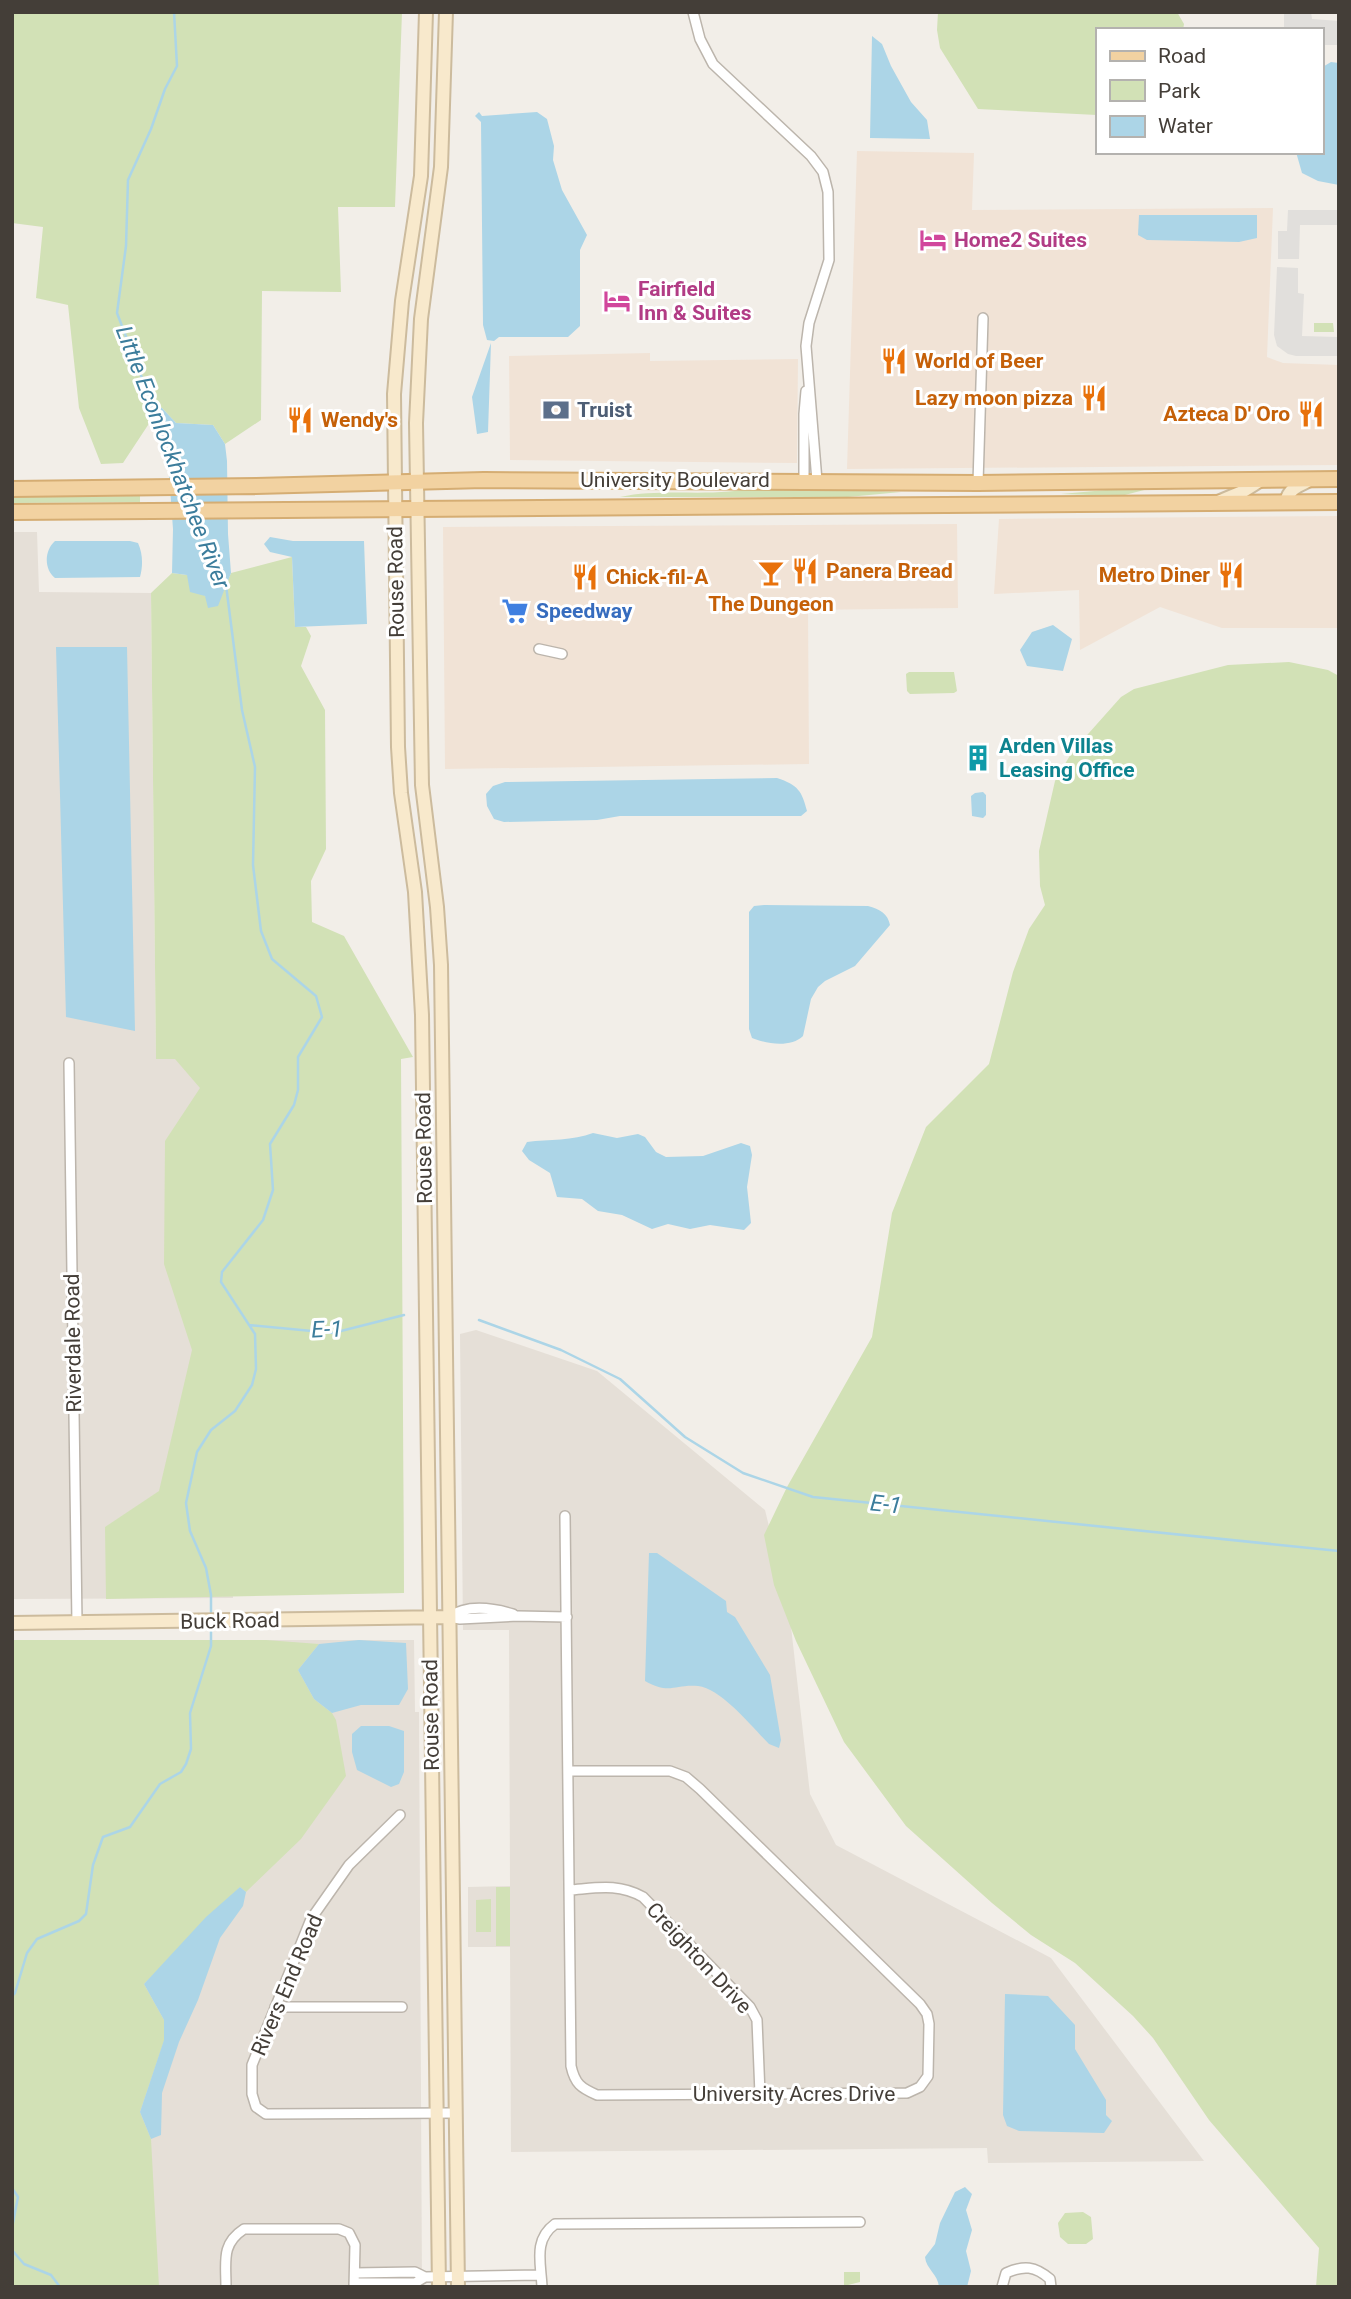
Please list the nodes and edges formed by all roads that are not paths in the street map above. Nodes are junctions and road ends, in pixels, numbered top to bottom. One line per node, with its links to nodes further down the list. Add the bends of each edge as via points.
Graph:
1 (426, 12): 9 (street, Rouse Road, via 421,176 397,351)
2 (446, 12): 7 (street, Rouse Road, via 441,167 418,359)
3 (693, 12): 10 (street, via 713,64 823,172 828,192 829,260 806,346 813,414)
4 (983, 318): 12 (street)
5 (1313, 479): 6 (main road, University Boulevard); 8 (main road, University Boulevard); 14 (street, via 1292,488)
6 (1339, 479)
7 (417, 480): 9 (main road, University Boulevard); 10 (main road, University Boulevard); 20 (street, Rouse Road)
8 (1261, 480): 11 (main road, University Boulevard); 16 (street)
9 (394, 481): 13 (main road, University Boulevard); 19 (street, Rouse Road)
10 (811, 481): 12 (main road, University Boulevard)
11 (1030, 482): 12 (main road, University Boulevard); 18 (main road, via 989,495)
12 (978, 483): 17 (main road, via 965,496)
13 (12, 489)
14 (1286, 502): 15 (main road, University Boulevard); 16 (main road, University Boulevard)
15 (1339, 502)
16 (1215, 503): 18 (main road, University Boulevard)
17 (918, 506): 18 (main road, University Boulevard); 20 (main road, University Boulevard)
18 (974, 506)
19 (395, 508): 20 (main road, University Boulevard); 21 (main road, University Boulevard); 24 (street, Rouse Road, via 398,747)
20 (417, 508): 25 (street, Rouse Road, via 422,785)
21 (12, 512)
22 (539, 649): 23 (street)
23 (562, 654)
24 (421, 965): 25 (street); 28 (street, Rouse Road)
25 (441, 965): 29 (street, Rouse Road)
26 (69, 1063): 32 (street, Riverdale Road)
27 (565, 1516): 30 (street, University Acres Drive)
28 (429, 1617): 29 (street, Buck Road); 32 (street, Buck Road); 39 (street, Rouse Road)
29 (449, 1617): 30 (street, Buck Road, via 497,1613); 40 (street, Rouse Road)
30 (567, 1617): 33 (street, University Acres Drive)
31 (12, 1623): 32 (street, Buck Road)
32 (78, 1623)
33 (568, 1771): 35 (street, University Acres Drive); 38 (street, University Acres Drive, via 670,1771 686,1777 927,2014 928,2076 920,2087 907,2093)
34 (400, 1815): 36 (street, Rivers End Road, via 349,1865 311,1919)
35 (569, 1891): 38 (street, Creighton Drive, via 615,1887 643,1897 750,2007 757,2020); 38 (street, University Acres Drive, via 571,2066 581,2088 597,2095)
36 (275, 2007): 37 (street); 39 (street, Rivers End Road, via 252,2065 252,2094 266,2114)
37 (402, 2007)
38 (760, 2094)
39 (436, 2113): 40 (street, Rivers End Road); 43 (street, Rouse Road)
40 (456, 2113): 45 (street, Rouse Road)
41 (860, 2222): 42 (street, via 555,2224 543,2235)
42 (541, 2275): 45 (street); 47 (street)
43 (434, 2280): 44 (street); 45 (street)
44 (355, 2281): 46 (street, via 355,2245 349,2233 339,2229 244,2229 227,2244)
45 (458, 2282)
46 (226, 2287)
47 (541, 2287)
48 (1002, 2287): 49 (street, via 1006,2273 1020,2267 1038,2269 1050,2279)
49 (1051, 2287)

